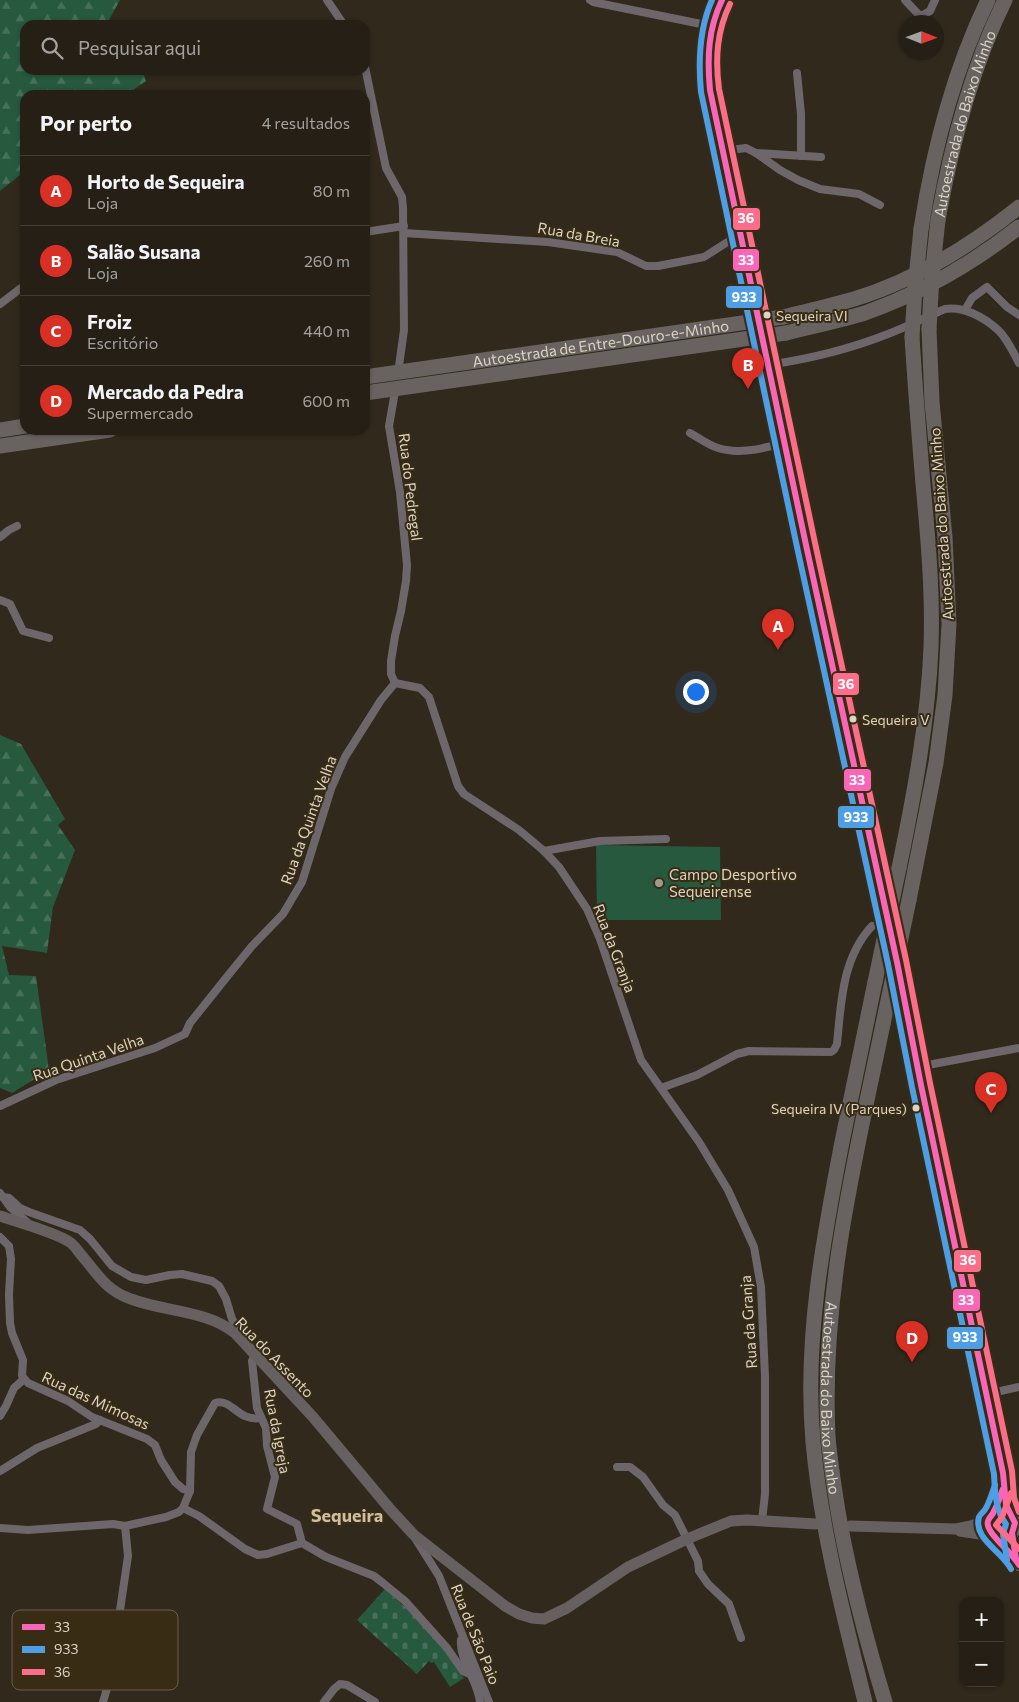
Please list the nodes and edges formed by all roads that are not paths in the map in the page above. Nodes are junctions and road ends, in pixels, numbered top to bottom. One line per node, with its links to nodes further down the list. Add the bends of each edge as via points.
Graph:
1 (327, 0): 8 (street)
2 (590, 0): 9 (street)
3 (722, 0): 9 (main road)
4 (905, 0): 5 (street, via 919,15 927,14)
5 (935, 0)
6 (988, 0): 92 (highway, Autoestrada do Baixo Minho, bridge, via 950,98 929,179 921,229 912,337 930,556 928,705 899,868 826,1220 816,1299 811,1378 818,1484 829,1550)
7 (1005, 0): 93 (highway, Autoestrada do Baixo Minho, bridge, via 966,100 938,220 929,329 949,624 945,695 936,763 842,1222 832,1298 827,1378 830,1454 844,1547)
8 (341, 20)
9 (711, 26): 14 (main road, via 707,66)
10 (797, 73): 16 (street)
11 (367, 75): 12 (street, Rua do Pedregal)
12 (370, 90)
13 (370, 91): 21 (street, Rua do Pedregal, via 386,168 402,197)
14 (722, 151): 15 (street, via 746,148); 23 (main road)
15 (756, 153): 16 (street); 18 (street, via 780,170 820,189 859,194)
16 (801, 156): 17 (street)
17 (821, 157)
18 (880, 204)
19 (1019, 207): 30 (highway, Autoestrada de Entre-Douro-e-Minho, bridge, via 950,256 855,299 783,317)
20 (1019, 227): 31 (highway, Autoestrada de Entre-Douro-e-Minho, bridge, via 948,276 902,298 864,313 786,333)
21 (404, 230): 22 (street, Rua da Breia); 23 (street, Rua da Breia, via 548,242 617,252 646,266 704,257); 44 (street, Rua do Pedregal, via 404,330 389,426 407,565 391,662 391,674)
22 (370, 232)
23 (740, 234): 29 (main road)
24 (20, 289): 25 (street)
25 (0, 304)
26 (965, 310): 27 (street, via 972,298 987,287); 28 (street, via 999,330); 29 (street, via 945,309 889,334 804,359)
27 (1019, 315)
28 (1019, 363)
29 (768, 364): 38 (main road)
30 (370, 377)
31 (370, 393)
32 (20, 424): 37 (street)
33 (20, 427): 34 (highway, bridge)
34 (0, 430)
35 (690, 433): 38 (street, via 725,450 758,450)
36 (76, 435): 39 (highway)
37 (0, 442)
38 (785, 443): 50 (main road)
39 (0, 446)
40 (17, 526): 41 (street)
41 (0, 537)
42 (0, 600): 43 (street, via 10,604 23,631)
43 (49, 638)
44 (396, 683): 46 (street, Rua da Granja, via 420,688 429,697 458,786 464,794 519,830); 48 (street, Rua da Quinta Velha, via 381,700 345,758 331,789 302,882 293,898 190,1023)
45 (666, 839): 46 (street, via 600,841)
46 (544, 851): 51 (street, Rua da Granja, via 559,867 587,909 641,1060)
47 (872, 926): 51 (street, via 855,949 846,974 834,1050 749,1051)
48 (186, 1034): 52 (street, Rua Quinta Velha, via 155,1048 56,1080)
49 (1019, 1048): 50 (street)
50 (918, 1067): 60 (main road)
51 (661, 1088): 70 (street, Rua da Granja, via 728,1190 754,1247 761,1288 765,1378)
52 (0, 1106)
53 (2, 1195): 55 (street); 57 (street, via 28,1212 80,1230 112,1266 131,1277 146,1280 182,1274 212,1281 219,1286 236,1327 251,1345)
54 (0, 1216): 55 (street, Rua do Assento)
55 (33, 1228): 57 (street, Rua do Assento, via 72,1243 108,1287 118,1294 225,1325)
56 (0, 1236): 58 (street, Rua das Mimosas, via 9,1246 10,1323 23,1360)
57 (253, 1353): 62 (street, Rua da Igreja, via 257,1408); 77 (street, Rua do Assento)
58 (24, 1378): 61 (street, via 14,1388); 63 (street, Rua das Mimosas)
59 (1019, 1387): 60 (street)
60 (987, 1394): 66 (main road, via 1003,1473)
61 (0, 1416)
62 (261, 1418): 67 (street, via 246,1418 226,1403 215,1403 191,1452); 80 (street, Rua da Igreja, via 266,1428 275,1477 267,1509 297,1524)
63 (100, 1420): 65 (street, via 37,1448); 67 (street, Rua das Mimosas, via 155,1445 175,1482)
64 (617, 1467): 79 (street, via 630,1467 644,1477 663,1505 675,1515)
65 (0, 1471)
66 (1003, 1489): 69 (main road); 72 (main road)
67 (190, 1491): 68 (street)
68 (183, 1508): 73 (street, via 166,1517); 80 (street, via 258,1555)
69 (991, 1516): 72 (main road, via 1003,1511); 76 (street, via 972,1526); 78 (main road, via 988,1530)
70 (762, 1521): 71 (street, Rua do Assento); 79 (street, Rua do Assento, via 731,1521)
71 (816, 1524)
72 (1015, 1524): 78 (main road, via 1005,1538); 82 (main road)
73 (125, 1526): 75 (street); 84 (street, via 128,1556)
74 (850, 1526): 76 (street)
75 (0, 1528)
76 (956, 1529): 78 (street)
77 (414, 1535): 81 (street, Rua do Assento); 83 (street, Rua de São Paio)
78 (995, 1537): 82 (main road)
79 (687, 1539): 81 (street, Rua do Assento, via 628,1567 567,1608 544,1618 519,1614 505,1606); 86 (street, via 698,1561 699,1571 729,1604)
80 (302, 1543): 87 (street, via 326,1557 374,1576 405,1601 463,1671)
81 (446, 1561): 83 (street, Rua de São Paio)
82 (1017, 1562)
83 (438, 1576): 85 (street, Rua de São Paio)
84 (120, 1610)
85 (461, 1636): 87 (street, via 462,1652); 91 (street, Rua de São Paio)
86 (741, 1638)
87 (472, 1674): 90 (street)
88 (324, 1702): 89 (street, via 340,1684)
89 (375, 1702)
90 (480, 1702)
91 (489, 1702)
92 (865, 1702)
93 (884, 1702)

